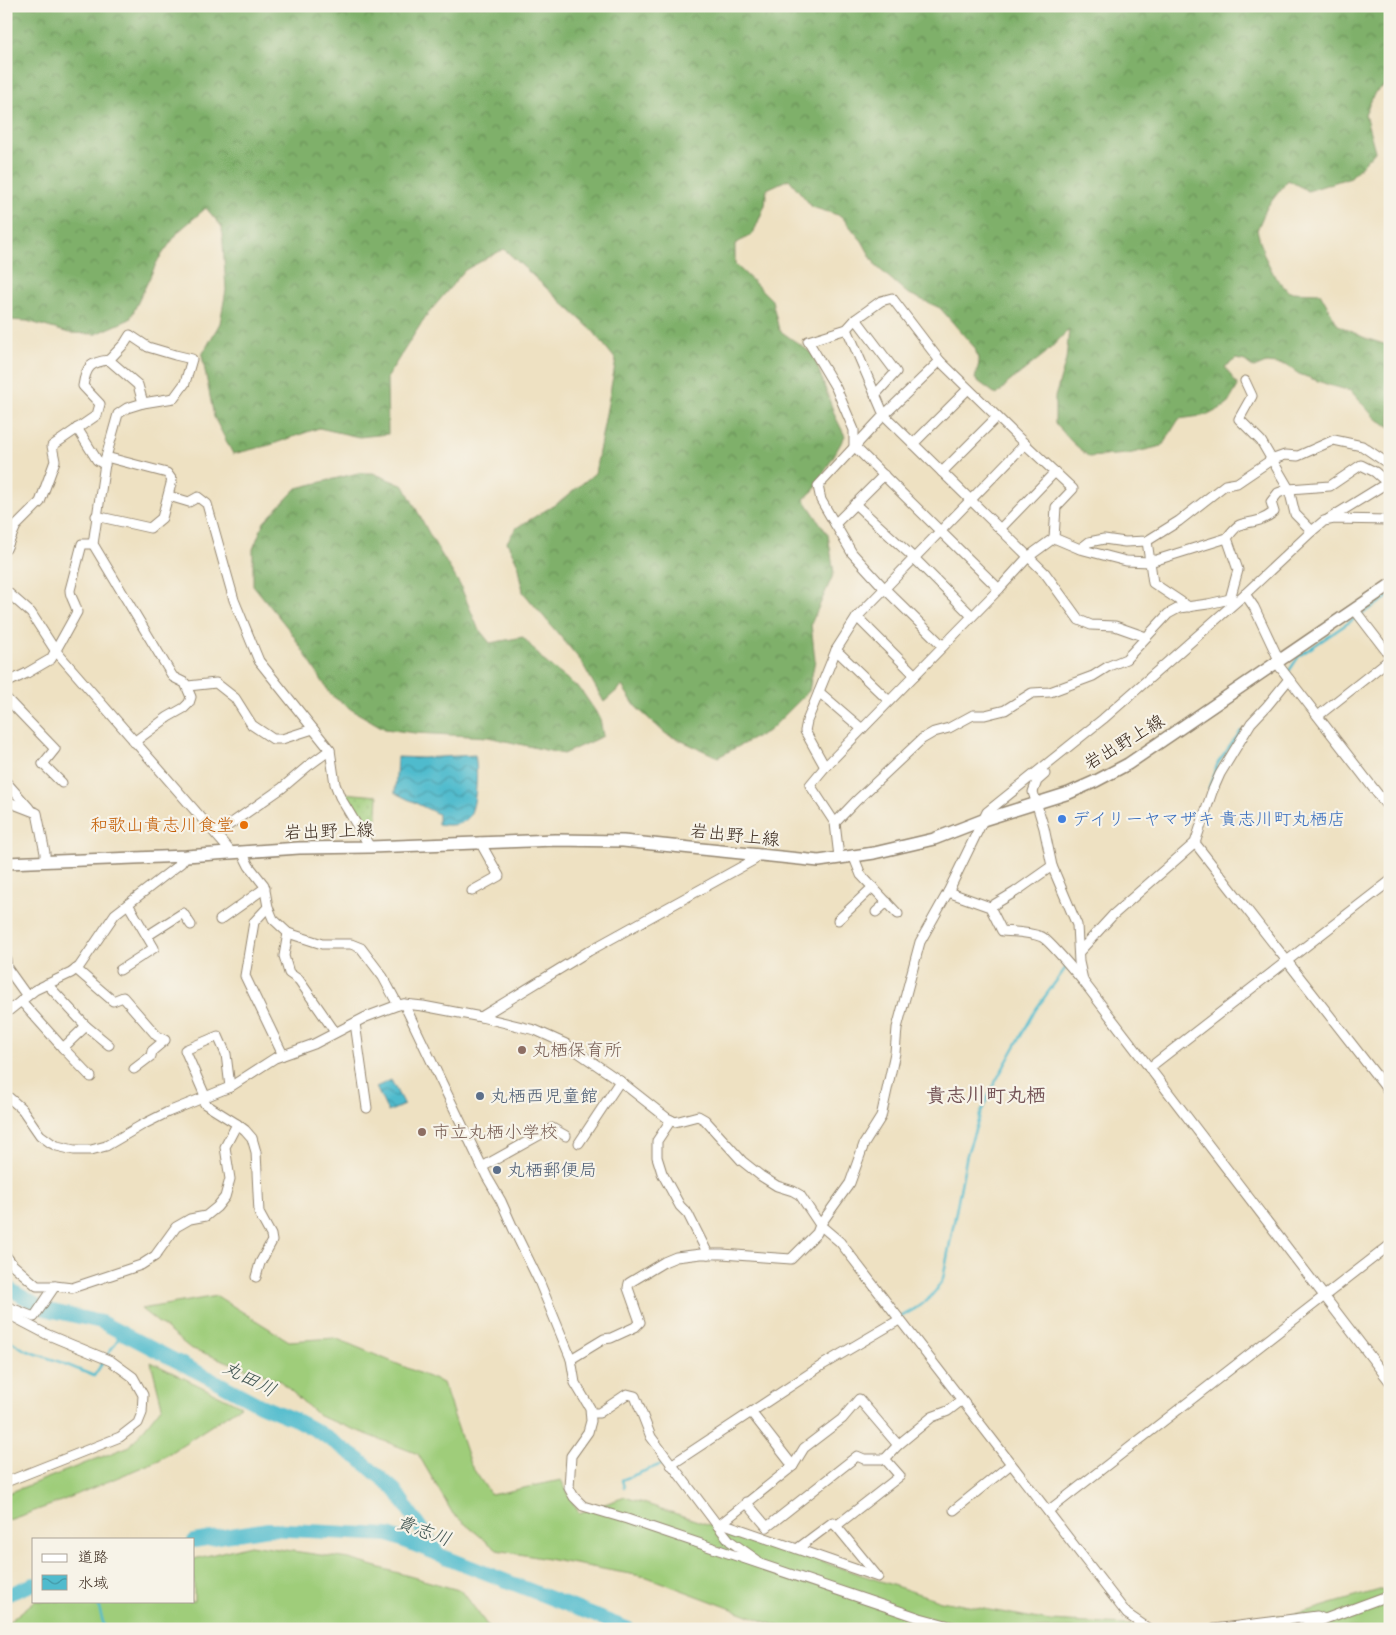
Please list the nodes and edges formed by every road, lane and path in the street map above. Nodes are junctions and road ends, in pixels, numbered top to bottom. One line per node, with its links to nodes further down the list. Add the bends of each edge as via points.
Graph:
1 (856, 319): 2 (street); 4 (street, via 892,298); 7 (street, via 896,372)
2 (847, 329): 7 (street); 14 (street, via 808,340 836,388 854,430)
3 (109, 360): 8 (street, via 138,385); 8 (street, via 130,335 148,347 192,359 186,383 174,398); 11 (street, via 97,361 85,374 83,386 100,404 97,415)
4 (940, 361): 6 (street); 9 (street)
5 (1245, 381): 16 (street, via 1252,396 1239,419 1261,441)
6 (968, 389): 10 (street); 12 (street)
7 (875, 395): 9 (street)
8 (144, 403): 17 (street, via 118,414)
9 (884, 416): 12 (street); 14 (street)
10 (997, 417): 13 (street); 20 (street)
11 (77, 428): 17 (street, via 97,460); 39 (street, via 52,446 56,460 40,502 16,526)
12 (913, 444): 20 (street)
13 (1025, 444): 21 (street); 26 (street)
14 (854, 446): 22 (street); 31 (street, via 818,486 821,500)
15 (1368, 450): 16 (street, via 1334,440 1298,456 1285,455); 18 (street, via 1362,458); 19 (street)
16 (1271, 460): 24 (street); 37 (street, via 1237,483 1225,485)
17 (106, 461): 25 (street, via 167,473 172,480); 28 (street)
18 (1362, 465): 23 (street); 24 (street, via 1330,486)
19 (1390, 465)
20 (942, 472): 26 (street)
21 (1055, 472): 32 (street); 35 (street, via 1073,489 1056,507)
22 (884, 475): 27 (street); 34 (street)
23 (1388, 484): 30 (street)
24 (1289, 490): 33 (street, via 1295,514); 36 (street, via 1278,493 1271,502 1274,512 1261,520 1242,522)
25 (169, 496): 28 (street, via 162,518 150,528); 68 (street, via 189,502 198,497 207,504 234,600 259,661)
26 (971, 500): 32 (street); 34 (street)
27 (856, 504): 31 (street); 42 (street)
28 (96, 516): 38 (street)
29 (1390, 520): 30 (street)
30 (1324, 521): 33 (street)
31 (835, 524): 46 (street, via 852,552)
32 (1000, 529): 41 (street)
33 (1312, 530): 48 (street)
34 (941, 531): 42 (street); 45 (street)
35 (1054, 538): 40 (street); 41 (street)
36 (1227, 538): 43 (street); 49 (street, via 1238,570)
37 (1147, 541): 40 (street, via 1104,540 1089,542); 43 (street)
38 (93, 544): 56 (street, via 82,544 70,590 76,612); 63 (street, via 173,677)
39 (6, 549)
40 (1080, 549): 43 (street, via 1126,561)
41 (1028, 557): 45 (street); 54 (street, via 1045,573 1080,620 1092,625 1115,626)
42 (914, 558): 46 (street); 52 (street)
43 (1150, 562): 50 (street, via 1153,583)
44 (1390, 585): 51 (main road, 岩出野上線)
45 (999, 588): 52 (street)
46 (885, 589): 53 (street); 55 (street)
47 (6, 591): 56 (street, via 31,612)
48 (1245, 594): 49 (street); 59 (street)
49 (1233, 600): 50 (street); 72 (street, via 1103,719)
50 (1189, 607): 54 (street, via 1168,614)
51 (1354, 609): 58 (street); 59 (main road, 岩出野上線)
52 (972, 616): 55 (street)
53 (857, 618): 57 (street); 60 (street)
54 (1146, 637): 81 (street, via 1126,659 1094,676 1050,692 1032,693 1005,710 973,716 922,739)
55 (943, 646): 60 (street)
56 (55, 650): 62 (street, via 51,659); 70 (street)
57 (836, 650): 64 (street); 66 (street)
58 (1390, 658): 67 (street)
59 (1278, 661): 61 (street); 77 (main road, 岩出野上線, via 1128,764 1069,793)
60 (915, 675): 66 (street)
61 (1289, 679): 67 (street); 84 (street, via 1251,723 1220,774)
62 (6, 683)
63 (188, 686): 68 (street, via 216,683 236,698 252,725 273,738 282,739); 70 (street, via 189,703)
64 (819, 692): 69 (street); 73 (street, via 805,731)
65 (6, 698): 75 (street, via 55,749 43,764)
66 (889, 702): 69 (street)
67 (1318, 716): 78 (street)
68 (313, 729): 71 (street)
69 (862, 729): 73 (street)
70 (134, 742): 82 (street)
71 (330, 750): 82 (street); 85 (street, via 335,784)
72 (1049, 763): 77 (street, via 1048,772 1036,781 1033,792); 80 (street, via 987,812)
73 (825, 767): 81 (street, via 810,785)
74 (6, 782): 79 (street)
75 (62, 783)
76 (7, 803): 79 (street)
77 (1037, 803): 80 (main road, 岩出野上線); 93 (street)
78 (1390, 810)
79 (32, 811): 91 (street, via 37,813)
80 (983, 820): 88 (main road, 岩出野上線, via 925,842); 98 (street)
81 (835, 823): 90 (street)
82 (216, 834): 86 (street)
83 (480, 842): 85 (main road, 岩出野上線); 87 (main road, 岩出野上線, via 624,841); 97 (street, via 499,876)
84 (1195, 843): 110 (street, via 1113,915); 112 (street)
85 (370, 847): 86 (main road, 岩出野上線)
86 (237, 853): 89 (main road, 岩出野上線); 95 (street)
87 (757, 854): 90 (main road, 岩出野上線, via 819,861); 120 (street, via 754,860 589,951)
88 (853, 855): 90 (main road, 岩出野上線); 96 (street, via 861,875)
89 (186, 856): 91 (main road, 岩出野上線); 100 (street, via 181,864)
90 (839, 857)
91 (45, 861): 92 (main road, 岩出野上線)
92 (6, 863)
93 (1052, 866): 102 (street); 110 (street, via 1077,926)
94 (1390, 881): 112 (street)
95 (265, 888): 101 (street); 105 (street)
96 (873, 888): 99 (street); 106 (street)
97 (472, 891)
98 (948, 892): 102 (street); 141 (street, via 920,942 897,1028 881,1117 864,1144 850,1183)
99 (887, 902): 103 (street); 104 (street)
100 (128, 904): 109 (street); 113 (street, via 115,914)
101 (268, 907): 108 (street, via 273,919); 126 (street, via 254,922 245,976)
102 (990, 907): 115 (street, via 1002,931 1044,938)
103 (876, 912)
104 (898, 914)
105 (220, 920)
106 (838, 920)
107 (191, 926): 109 (street, via 183,913)
108 (288, 933): 118 (street, via 322,944 351,944 361,948); 123 (street, via 284,956 289,973 299,980)
109 (147, 936): 114 (street, via 154,948)
110 (1079, 952): 115 (street)
111 (6, 959): 117 (street, via 7,968)
112 (1288, 961): 127 (street); 132 (street)
113 (76, 970): 116 (street); 128 (street, via 113,1001 123,998 157,1036 165,1040)
114 (120, 970)
115 (1083, 981): 127 (street)
116 (47, 984): 117 (street); 122 (street)
117 (24, 999): 119 (street); 125 (street)
118 (401, 1004): 120 (street); 121 (street); 140 (street)
119 (6, 1012)
120 (480, 1017): 130 (street, via 534,1030 566,1044)
121 (355, 1023): 123 (street); 135 (street)
122 (86, 1026): 124 (street); 125 (street)
123 (335, 1032): 126 (street)
124 (109, 1045)
125 (63, 1048): 129 (street)
126 (283, 1055): 131 (street)
127 (1150, 1068): 147 (street)
128 (134, 1069)
129 (91, 1076)
130 (620, 1081): 136 (street); 139 (street)
131 (230, 1087): 134 (street); 134 (street, via 226,1054 218,1036 185,1050)
132 (1390, 1093)
133 (6, 1095): 134 (street, via 22,1109 40,1135 57,1146 74,1150 106,1146 168,1112)
134 (204, 1099): 137 (street, via 206,1104)
135 (367, 1108)
136 (671, 1120): 141 (street, via 675,1122 698,1116 705,1120 742,1161 777,1186 800,1195); 143 (street, via 658,1141 657,1157 662,1174 688,1214)
137 (237, 1124): 145 (street, via 252,1138 256,1152 259,1213 272,1240); 146 (street, via 225,1146 230,1179 225,1197 217,1207 206,1216 176,1226 155,1256 141,1265 72,1288)
138 (566, 1136): 140 (street, via 552,1128)
139 (579, 1143)
140 (482, 1167): 151 (street, via 539,1280)
141 (820, 1225): 143 (street, via 817,1234 791,1259); 150 (street, via 840,1242)
142 (1390, 1245): 147 (street)
143 (708, 1254): 151 (street, via 664,1262 629,1283 640,1322)
144 (6, 1256): 146 (street, via 37,1286)
145 (256, 1277)
146 (53, 1289): 148 (street, via 34,1317)
147 (1324, 1297): 152 (street); 164 (street)
148 (6, 1306)
149 (6, 1312): 161 (street, via 46,1334 111,1360 132,1376 143,1396 138,1423 120,1437)
150 (900, 1320): 153 (street); 154 (street)
151 (570, 1358): 155 (street, via 575,1383)
152 (1390, 1382)
153 (961, 1401): 156 (street, via 932,1417); 158 (street)
154 (750, 1412): 159 (street); 160 (street)
155 (591, 1414): 159 (street, via 599,1413 626,1394 635,1396 650,1436); 170 (street, via 588,1432 571,1456 569,1488 583,1506)
156 (898, 1444): 157 (street); 160 (street, via 859,1399 842,1419 804,1448)
157 (885, 1459): 166 (street, via 900,1476); 167 (street, via 864,1460 857,1456)
158 (1011, 1464): 163 (street); 164 (street)
159 (671, 1465): 165 (street)
160 (794, 1466): 162 (street)
161 (6, 1482)
162 (746, 1502): 165 (street); 167 (street)
163 (954, 1510)
164 (1048, 1511): 174 (street, via 1127,1614)
165 (720, 1524): 168 (street); 170 (street, via 730,1541)
166 (836, 1526): 169 (street, via 833,1522); 169 (street, via 878,1577)
167 (767, 1527): 168 (street)
168 (780, 1543): 169 (street)
169 (797, 1549)
170 (762, 1564): 173 (street)
171 (1390, 1595): 172 (street)
172 (1324, 1619): 175 (street, via 1317,1616); 176 (street)
173 (961, 1629)
174 (1149, 1629)
175 (1214, 1629)
176 (1298, 1629)

